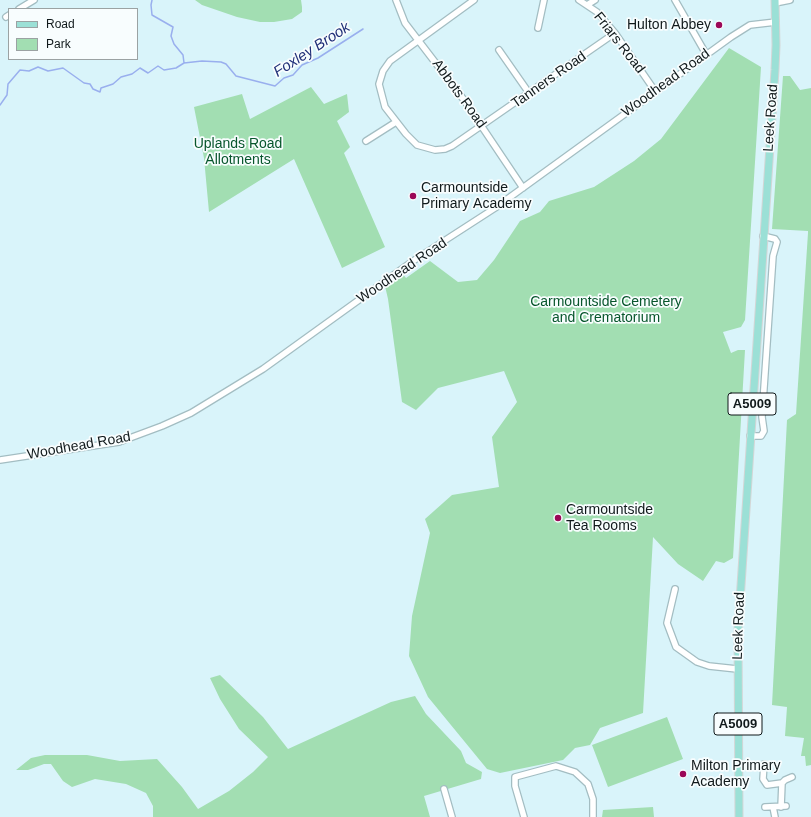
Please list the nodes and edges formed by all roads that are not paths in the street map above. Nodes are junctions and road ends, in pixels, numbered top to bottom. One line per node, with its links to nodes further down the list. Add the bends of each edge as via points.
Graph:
1 (34, 0): 11 (street)
2 (396, 0): 15 (street, Abbots Road, via 405,23)
3 (474, 0): 15 (street)
4 (544, 0): 13 (street)
5 (578, 0): 10 (street, Friars Road)
6 (595, 0): 10 (street)
7 (675, 0): 17 (street)
8 (790, 0): 9 (street)
9 (775, 1): 12 (main road, Leek Road / A5009)
10 (587, 5): 14 (street, Friars Road, via 597,12)
11 (21, 8)
12 (776, 22): 17 (street, Woodhead Road, via 750,25); 24 (main road, Leek Road / A5009)
13 (538, 28)
14 (615, 33): 18 (street, Friars Road); 19 (street, Tanners Road)
15 (419, 40): 20 (street, Tanners Road, via 390,61 382,71 382,98); 21 (street, Abbots Road)
16 (499, 50): 19 (street)
17 (706, 54): 18 (street, Woodhead Road)
18 (655, 91): 23 (street, Woodhead Road)
19 (530, 93): 21 (street, Tanners Road)
20 (396, 122): 21 (street, Tanners Road, via 416,145 435,150 445,149); 22 (street)
21 (483, 126): 23 (street, Abbots Road)
22 (366, 141)
23 (523, 188): 26 (street, Woodhead Road, via 413,260 263,369 192,413 119,442)
24 (764, 236): 25 (main road, Leek Road / A5009); 25 (street, via 775,238 777,242 773,256 763,410 764,431 761,436)
25 (750, 436): 28 (main road, Leek Road / A5009)
26 (0, 460)
27 (675, 589): 28 (street, via 667,623 676,647 697,662)
28 (737, 669): 38 (main road, Leek Road / A5009)
29 (764, 764): 31 (street, via 763,779 767,785)
30 (792, 777): 31 (street)
31 (782, 783): 34 (street, via 784,807)
32 (444, 789): 35 (street)
33 (766, 807): 34 (street)
34 (773, 807): 39 (street)
35 (452, 817)
36 (524, 817): 37 (street, via 515,777 556,766 575,772 588,784 593,799)
37 (593, 817)
38 (739, 817)
39 (775, 817)

